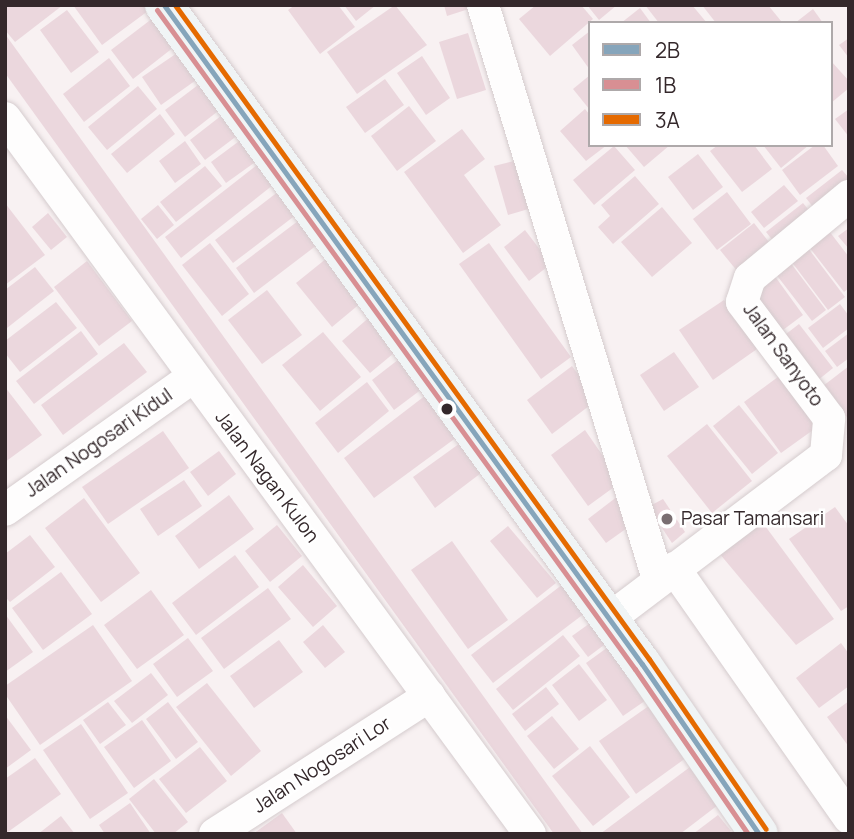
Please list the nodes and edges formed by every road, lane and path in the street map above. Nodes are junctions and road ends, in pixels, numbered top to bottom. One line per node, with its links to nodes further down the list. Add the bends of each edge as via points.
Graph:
1 (164, 5): 9 (main road)
2 (482, 5): 8 (street)
3 (5, 118): 5 (street, Jalan Nagan Kulon)
4 (849, 196): 6 (street, Jalan Sanyoto, via 758,270 743,289 742,303)
5 (193, 377): 7 (street, Jalan Nogosari Kidul); 10 (street, Jalan Nagan Kulon)
6 (840, 431): 8 (street, Jalan Sanyoto, via 826,455 809,471)
7 (5, 510)
8 (666, 574): 9 (street, Jalan Sanyoto); 11 (street)
9 (609, 619): 14 (main road)
10 (429, 696): 12 (street, Jalan Nogosari Lor); 13 (street, Jalan Nagan Kulon)
11 (849, 818)
12 (215, 834)
13 (530, 834)
14 (760, 834)

